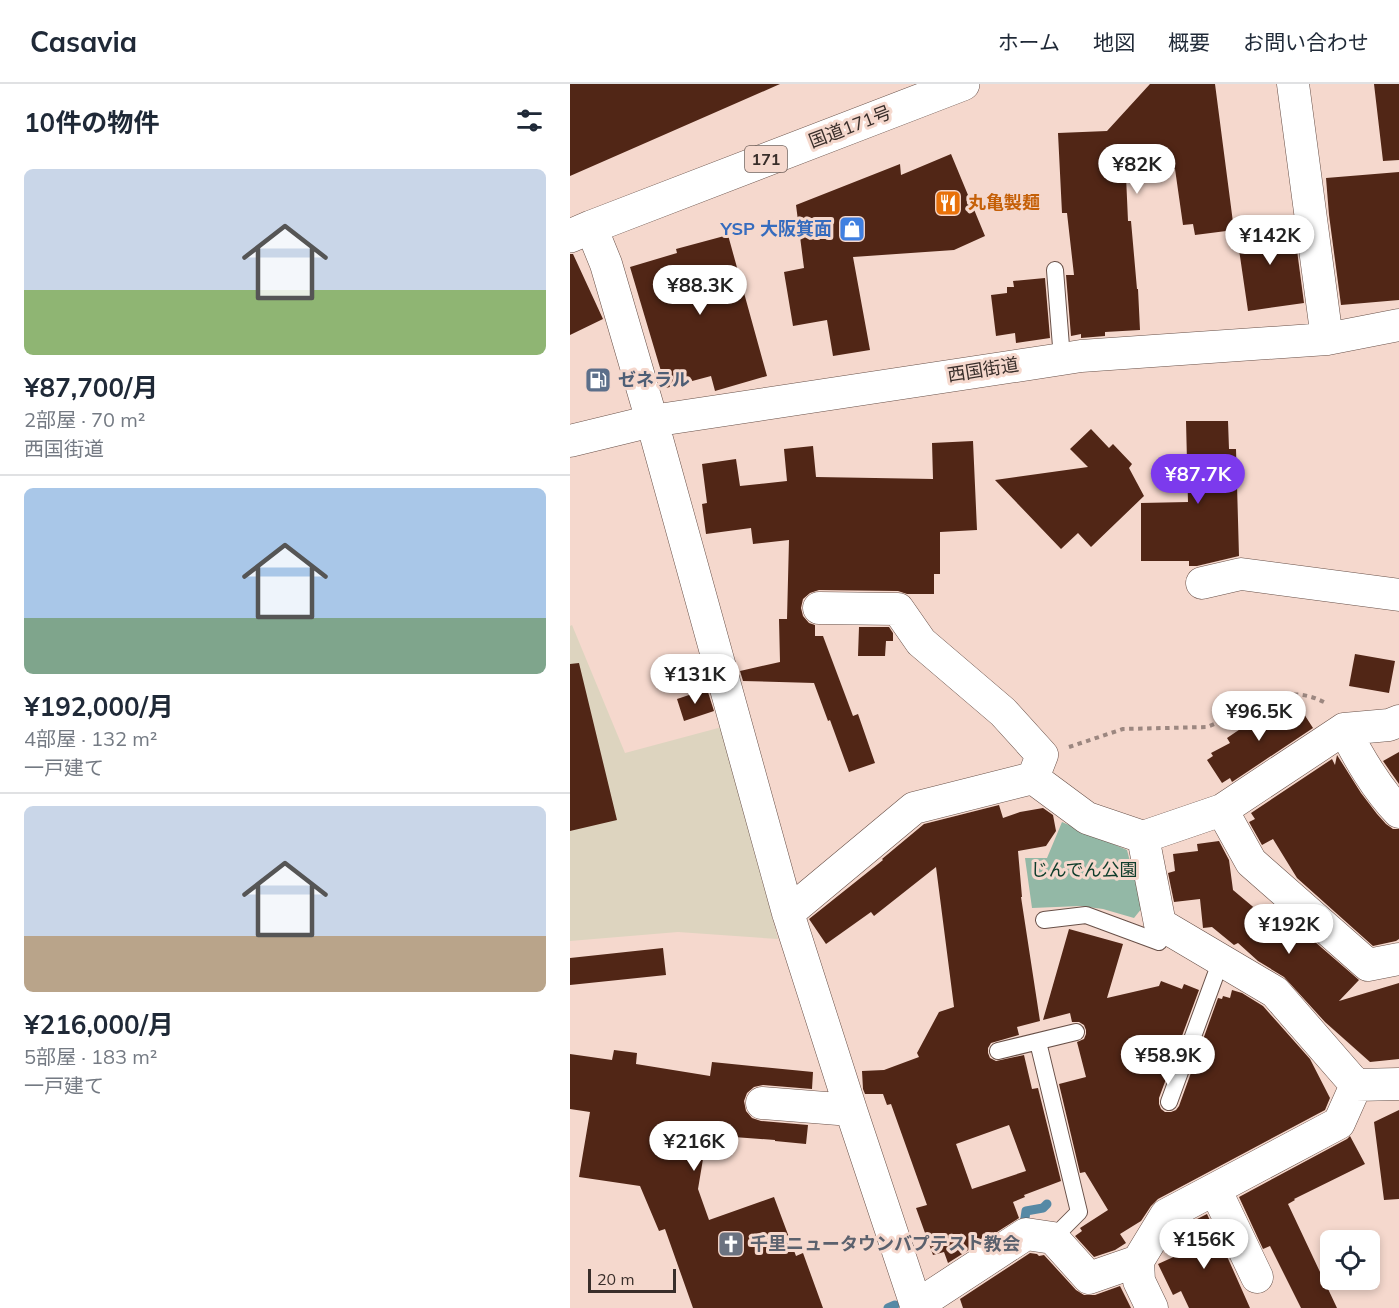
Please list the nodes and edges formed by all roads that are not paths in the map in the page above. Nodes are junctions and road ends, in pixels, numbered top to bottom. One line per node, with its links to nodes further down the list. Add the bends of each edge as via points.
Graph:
1 (963, 84): 3 (highway, 国道171号 / 171)
2 (1293, 84): 6 (street)
3 (580, 232): 8 (street, via 606,264)
4 (1055, 270): 7 (lane)
5 (1399, 325): 6 (street, 西国街道)
6 (1327, 339): 7 (street, 西国街道)
7 (1062, 358): 8 (street, 西国街道)
8 (652, 421): 9 (street, 西国街道); 19 (street)
9 (570, 441)
10 (1202, 583): 11 (street, via 1241,574)
11 (1399, 596)
12 (819, 608): 15 (street, via 898,609 921,642 1003,712)
13 (1399, 721): 14 (street)
14 (1344, 729): 16 (street); 17 (street)
15 (1038, 767): 18 (street, via 1087,818); 19 (street, via 914,808)
16 (1222, 810): 18 (street); 22 (street, via 1251,862 1368,966)
17 (1399, 813)
18 (1143, 837): 21 (street)
19 (788, 913): 31 (street)
20 (1044, 920): 21 (lane, via 1086,915 1159,942)
21 (1160, 924): 23 (street)
22 (1399, 959)
23 (1221, 960): 28 (street, via 1275,992); 29 (lane)
24 (1076, 1032): 25 (lane)
25 (1038, 1042): 26 (lane); 33 (lane, via 1079,1212)
26 (998, 1051)
27 (1399, 1084): 28 (street)
28 (1356, 1085): 32 (street, via 1339,1123)
29 (1169, 1102)
30 (762, 1103): 31 (street)
31 (851, 1110): 36 (street)
32 (1215, 1190): 34 (street, via 1166,1215); 35 (street)
33 (1053, 1238): 34 (street, via 1089,1278); 36 (street, via 1026,1234)
34 (1138, 1261): 37 (street, via 1138,1281)
35 (1257, 1277)
36 (916, 1307)
37 (1152, 1308)

